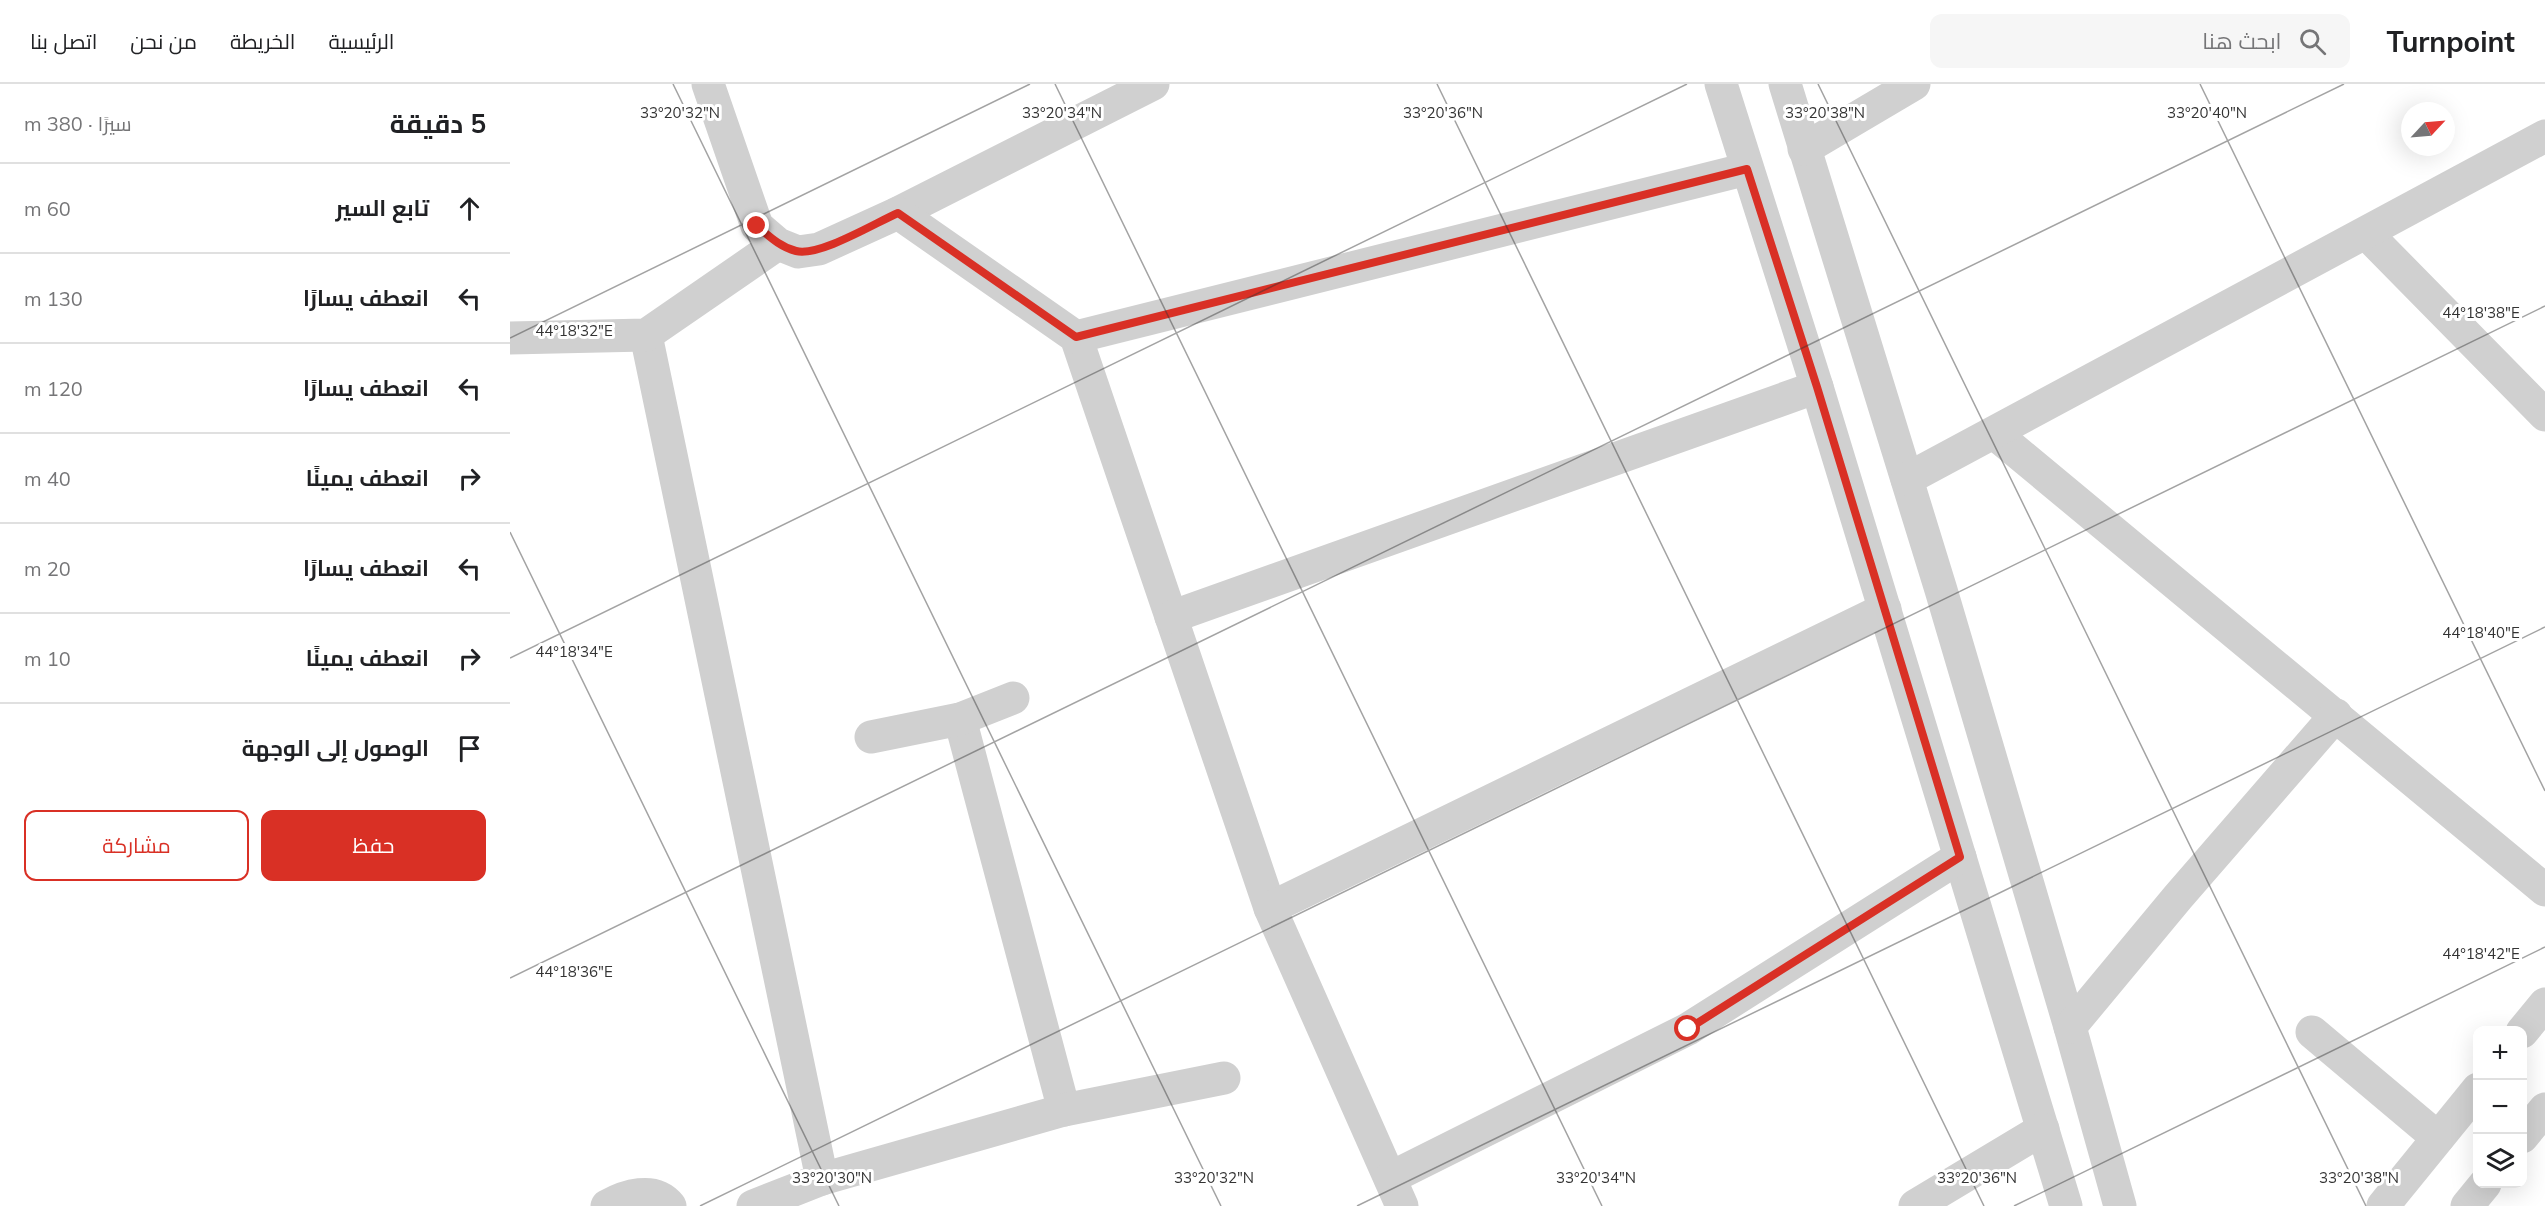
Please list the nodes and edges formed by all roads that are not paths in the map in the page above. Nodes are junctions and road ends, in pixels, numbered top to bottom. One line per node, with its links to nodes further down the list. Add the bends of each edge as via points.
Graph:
1 (708, 84): 11 (street, via 757,226)
2 (1153, 84): 9 (street)
3 (1721, 84): 8 (street)
4 (1785, 84): 7 (street)
5 (1914, 84): 7 (street)
6 (2545, 136): 10 (street)
7 (1804, 149): 18 (street)
8 (1747, 169): 13 (street); 15 (street)
9 (898, 213): 11 (street, via 819,249 798,252); 13 (street)
10 (2366, 232): 16 (street); 17 (street)
11 (778, 244): 12 (street)
12 (646, 335): 14 (street); 39 (street)
13 (1076, 337): 20 (street)
14 (510, 338)
15 (1817, 387): 19 (street); 20 (street)
16 (2545, 416)
17 (1994, 433): 18 (street); 22 (street)
18 (1907, 479): 29 (street)
19 (1885, 609): 25 (street); 27 (street)
20 (1171, 617): 27 (street)
21 (1013, 698): 23 (street)
22 (2336, 715): 26 (street); 29 (street)
23 (960, 719): 24 (street); 35 (street)
24 (871, 736)
25 (1960, 857): 36 (street); 41 (street, via 1688,1029)
26 (2545, 890)
27 (1270, 908): 41 (street)
28 (2545, 1004): 30 (street)
29 (2070, 1027): 47 (street)
30 (2527, 1027)
31 (2313, 1032): 38 (street)
32 (1224, 1078): 35 (street)
33 (2473, 1095): 38 (street)
34 (2545, 1109): 37 (street)
35 (1064, 1110): 39 (street)
36 (2043, 1129): 45 (street); 46 (street)
37 (2525, 1134)
38 (2438, 1138): 48 (street)
39 (822, 1179): 44 (street)
40 (2482, 1188): 49 (street)
41 (1396, 1192)
42 (607, 1206): 43 (street, via 643,1193 665,1200)
43 (670, 1206)
44 (753, 1206)
45 (1915, 1206)
46 (2066, 1206)
47 (2120, 1206)
48 (2383, 1206)
49 (2467, 1206)

